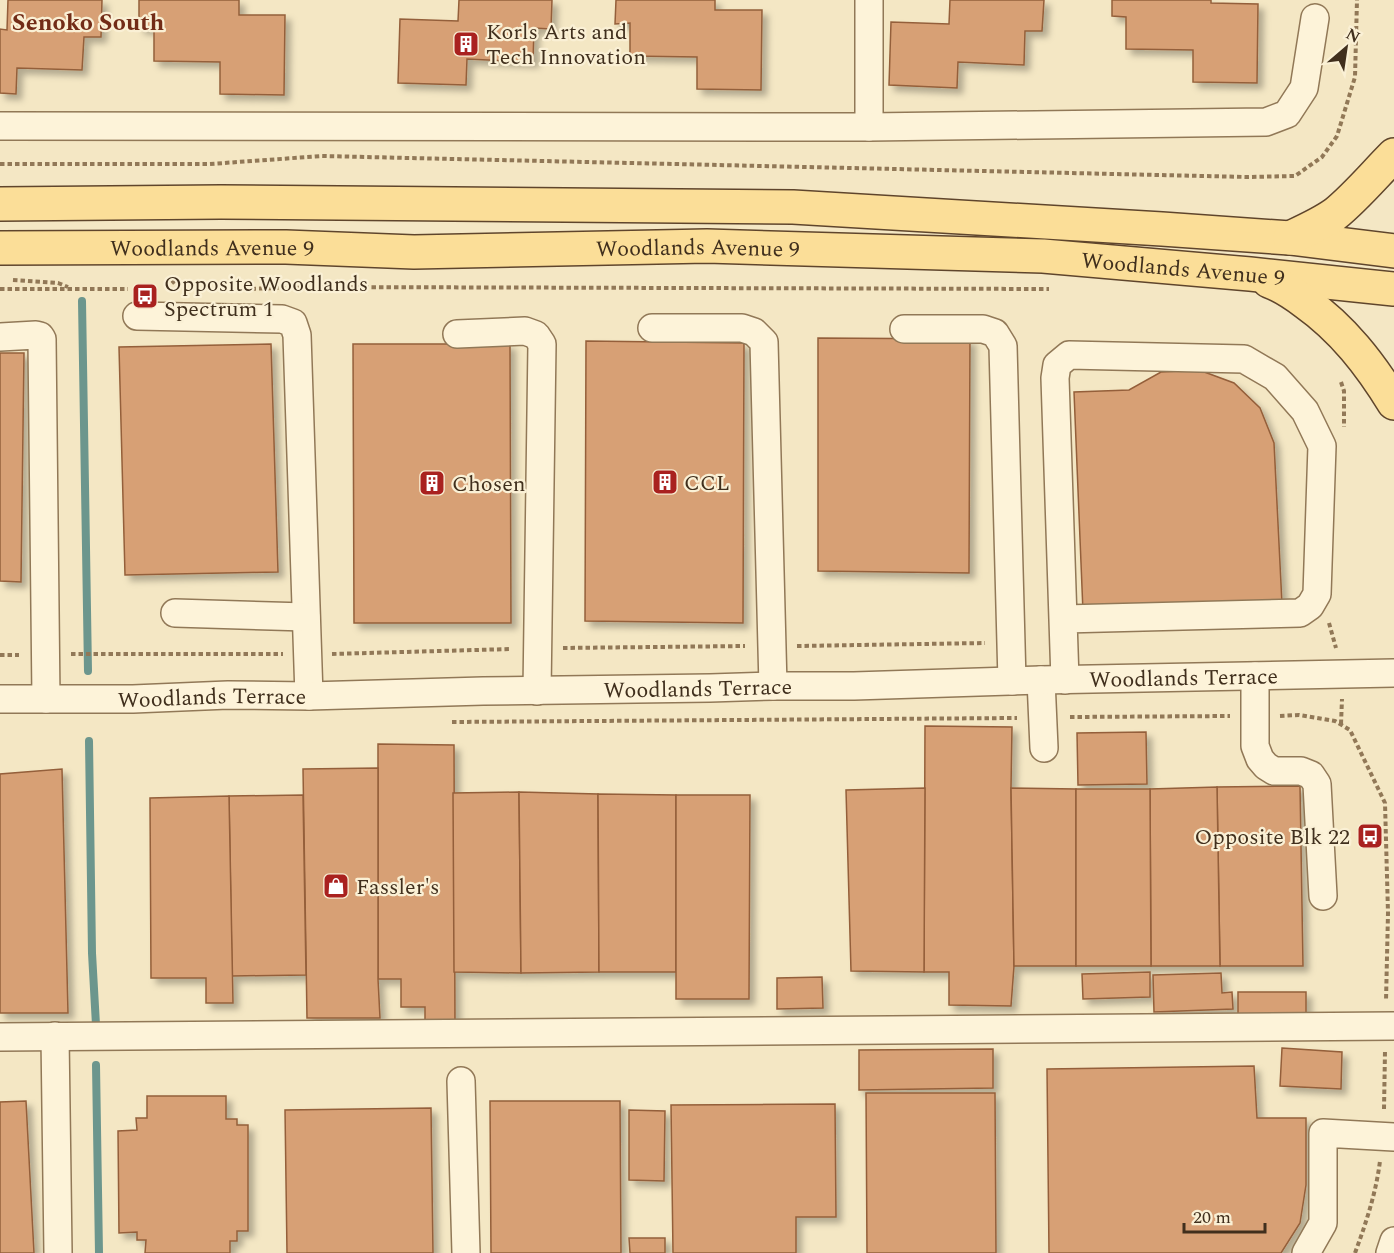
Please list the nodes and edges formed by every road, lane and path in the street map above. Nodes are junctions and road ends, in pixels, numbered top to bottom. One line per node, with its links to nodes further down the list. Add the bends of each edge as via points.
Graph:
1 (869, 0): 5 (street)
2 (1357, 0): 7 (path, via 1355,77 1337,136 1322,157 1295,176 322,156 210,164)
3 (1315, 18): 5 (street, via 1304,88 1287,114 1266,122)
4 (0, 126): 5 (street)
5 (869, 127)
6 (1394, 155): 9 (main road, via 1334,214)
7 (0, 164)
8 (0, 204): 9 (main road, Woodlands Avenue 9, via 793,207)
9 (1290, 238): 11 (main road, Woodlands Avenue 9)
10 (0, 248): 12 (main road, Woodlands Avenue 9, via 286,247 414,252 707,246 1043,256)
11 (1394, 251)
12 (1250, 274): 21 (main road, Woodlands Avenue 9); 28 (main road, via 1282,286 1320,312 1356,347)
13 (189, 279): 19 (path, via 177,279)
14 (12, 280): 17 (path, via 58,283)
15 (321, 287): 20 (path)
16 (0, 289): 17 (path)
17 (71, 289): 18 (path)
18 (130, 289)
19 (166, 289)
20 (1059, 289)
21 (1394, 289)
22 (137, 316): 31 (street, via 282,319 292,323 297,335)
23 (652, 328): 36 (street, via 742,328 754,332 764,342)
24 (904, 329): 35 (street, via 983,329 995,333 1003,346)
25 (457, 334): 37 (street, via 525,331 542,344)
26 (0, 337): 48 (street, via 36,335 42,339)
27 (1340, 381): 29 (path, via 1344,391)
28 (1394, 404)
29 (1344, 436)
30 (175, 613): 31 (street)
31 (306, 617): 39 (street)
32 (1064, 619): 32 (street, via 1057,365 1069,355 1244,359 1275,377 1305,411 1322,446 1317,594 1310,606 1300,613); 42 (street)
33 (1328, 620): 34 (path)
34 (1321, 624)
35 (1011, 642): 36 (path); 43 (street)
36 (772, 646): 37 (path); 44 (street)
37 (538, 648): 39 (path); 45 (street)
38 (74, 654): 39 (path)
39 (307, 654): 46 (street)
40 (1394, 673): 41 (street, Woodlands Terrace)
41 (1256, 676): 42 (street, Woodlands Terrace); 49 (street)
42 (1053, 680): 43 (street, Woodlands Terrace); 50 (street)
43 (1012, 681): 44 (street, Woodlands Terrace)
44 (773, 686): 45 (street, Woodlands Terrace)
45 (537, 691): 46 (street, Woodlands Terrace)
46 (309, 696): 48 (street, Woodlands Terrace)
47 (0, 699): 48 (street, Woodlands Terrace)
48 (46, 699)
49 (1255, 716): 50 (path); 53 (street, via 1255,746 1266,766 1274,771 1301,771 1311,775 1317,784); 54 (path, via 1299,715 1335,721 1350,730 1385,803)
50 (1044, 717): 51 (path); 52 (street)
51 (449, 722)
52 (1044, 748)
53 (1323, 896)
54 (1390, 1027): 55 (street); 58 (path)
55 (55, 1036): 56 (street); 60 (street)
56 (0, 1037)
57 (461, 1081): 61 (street)
58 (1389, 1137): 62 (street, via 1325,1132 1323,1223); 63 (path)
59 (1394, 1241): 64 (street)
60 (58, 1253)
61 (466, 1253)
62 (1306, 1253)
63 (1355, 1253)
64 (1390, 1253)

